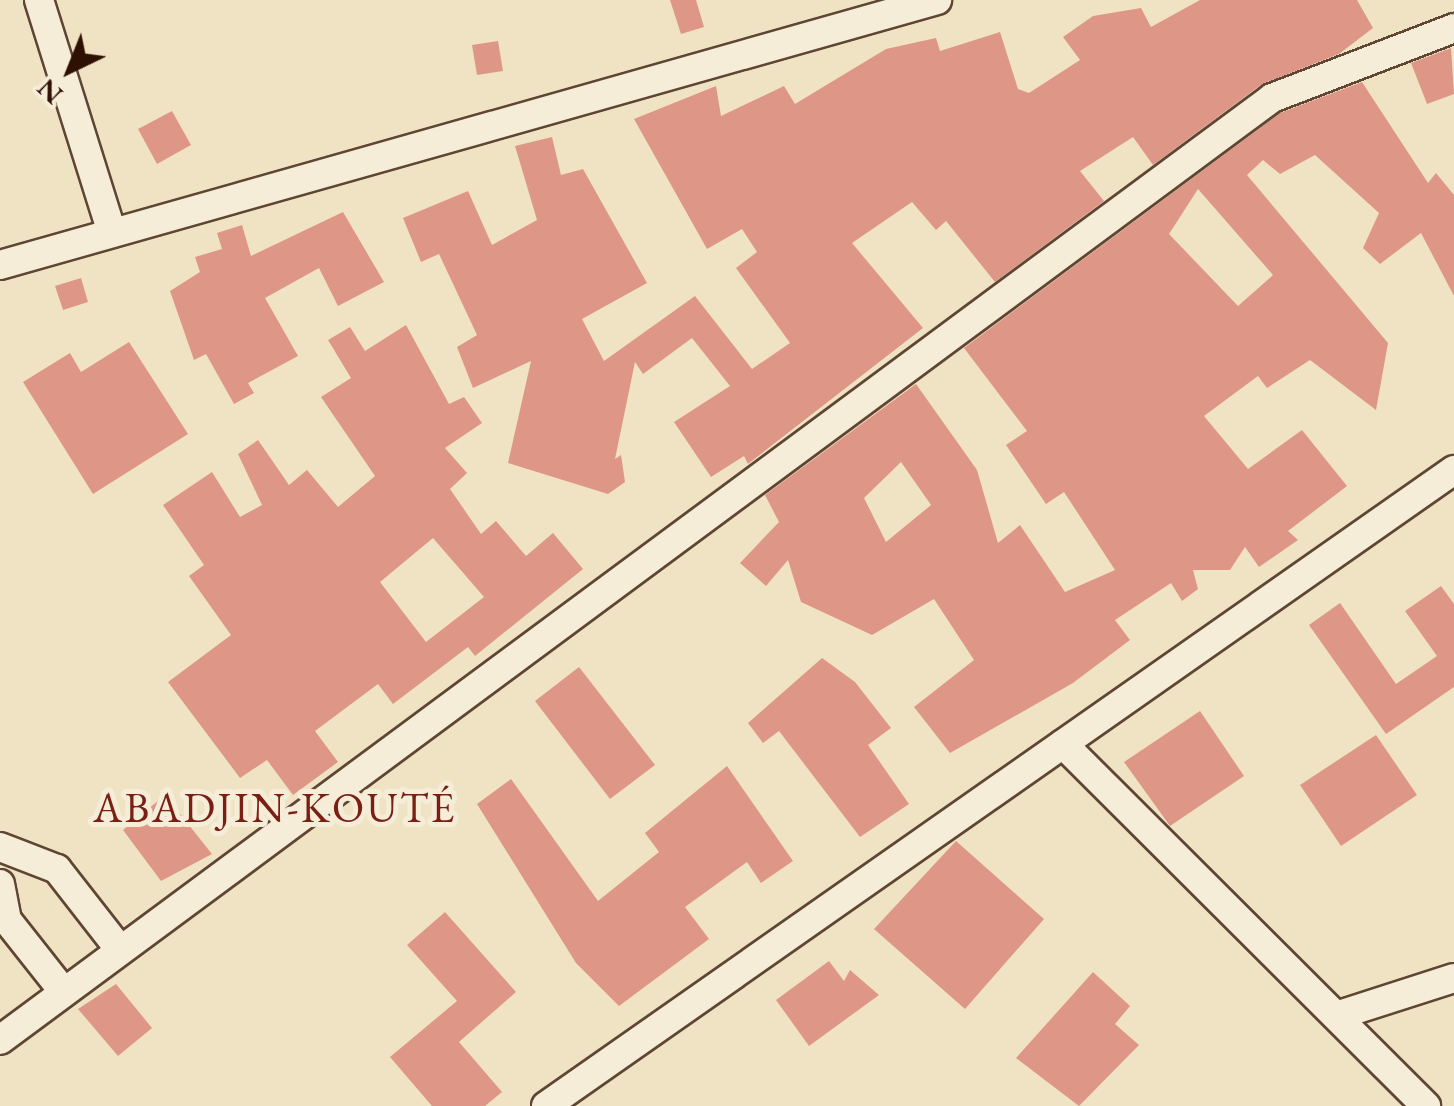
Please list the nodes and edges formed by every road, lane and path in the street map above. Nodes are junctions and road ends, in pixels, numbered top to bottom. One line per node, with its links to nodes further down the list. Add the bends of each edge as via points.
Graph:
1 (39, 0): 4 (street)
2 (936, 0): 4 (street)
3 (1454, 28): 10 (street, via 1272,98 739,500)
4 (112, 233): 5 (street)
5 (0, 265)
6 (1454, 470): 7 (street)
7 (1064, 744): 13 (street); 15 (street)
8 (0, 847): 10 (street, via 57,869)
9 (0, 884): 12 (street, via 7,920)
10 (118, 948): 12 (street)
11 (1454, 978): 13 (street)
12 (62, 991): 14 (street)
13 (1342, 1014): 16 (street)
14 (0, 1040)
15 (546, 1106)
16 (1426, 1106)

